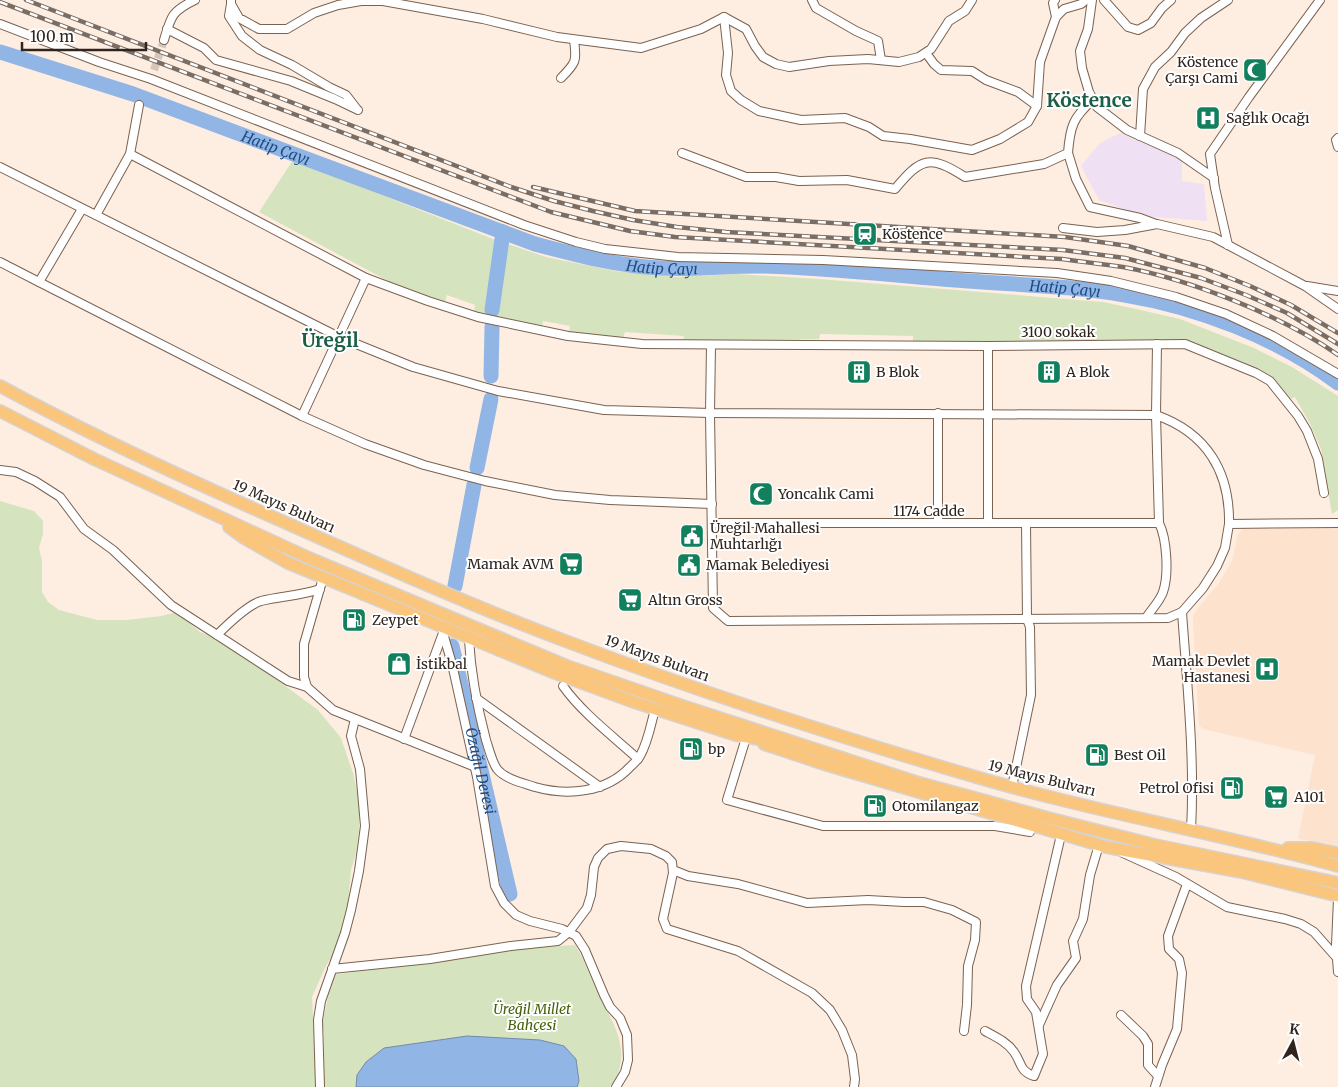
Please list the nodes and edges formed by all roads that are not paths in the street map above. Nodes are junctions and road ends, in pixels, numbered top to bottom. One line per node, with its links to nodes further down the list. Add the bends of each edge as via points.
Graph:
1 (195, 0): 15 (street, via 170,18)
2 (812, 0): 19 (street, via 816,8 878,41)
3 (972, 0): 18 (street, via 965,11 949,21)
4 (1054, 0): 13 (street)
5 (1086, 0): 13 (street, via 1064,9)
6 (1092, 0): 23 (street, via 1088,29 1080,51)
7 (1104, 0): 8 (street, via 1128,26 1138,30 1151,23)
8 (1171, 0)
9 (1228, 0): 26 (street, via 1201,18 1155,67 1143,90)
10 (1320, 0): 33 (street, via 1210,154)
11 (231, 2): 15 (street, via 229,16 242,36 260,50 346,95 358,110 291,82 216,60 204,48); 17 (street, via 239,18 259,29 287,29 314,13 338,5 383,1)
12 (724, 17): 17 (street, via 701,29 641,48); 19 (street, via 746,29 763,57 789,68 828,61); 25 (street, via 728,53 726,75 731,91 759,111 801,120 845,118 883,136 972,150 1000,139 1028,122)
13 (1056, 17): 25 (street, via 1040,62)
14 (0, 24): 21 (street)
15 (167, 29): 16 (street)
16 (164, 40)
17 (574, 40): 22 (street, via 575,64)
18 (926, 53): 19 (street, via 899,62); 25 (street, via 941,70 972,70 986,80 1018,92)
19 (880, 60)
20 (154, 70): 21 (street)
21 (151, 78): 49 (street, via 524,225 605,249 678,257 823,260 1057,273 1111,281 1176,297 1226,314 1273,336)
22 (561, 78)
23 (1093, 100): 26 (street, via 1097,107 1127,130); 30 (street, via 1079,111 1070,132)
24 (139, 105): 31 (street)
25 (1037, 106)
26 (1140, 136): 33 (street, via 1178,153)
27 (1338, 138): 28 (street)
28 (1338, 147)
29 (682, 153): 30 (street, via 746,177 847,180 895,189 911,170 927,162 947,166 965,176 1044,164)
30 (1068, 153): 36 (street, via 1090,207)
31 (130, 154): 35 (street); 40 (street, 3100 sokak)
32 (0, 167): 34 (street)
33 (1214, 178): 38 (street)
34 (82, 208): 35 (street); 41 (street)
35 (96, 215): 45 (street)
36 (1157, 224): 37 (street, via 1097,232); 38 (street, via 1213,237)
37 (1063, 228)
38 (1228, 245): 42 (street)
39 (0, 262): 41 (street)
40 (366, 278): 45 (street); 47 (street, 3100 sokak, via 478,318 568,336 642,344)
41 (39, 282): 58 (street)
42 (1305, 286): 43 (street); 44 (street)
43 (1338, 291)
44 (1338, 309)
45 (339, 337): 54 (street, via 414,367 498,391 604,410); 58 (street)
46 (1157, 344): 48 (street, 3100 sokak); 57 (street); 60 (street, 3100 sokak, via 1185,344 1270,381 1307,431 1318,459)
47 (711, 345): 48 (street, 3100 sokak); 54 (street)
48 (988, 346): 56 (street)
49 (1338, 374)
50 (0, 381): 52 (highway)
51 (0, 386): 52 (highway, 19 Mayıs Bulvarı)
52 (40, 408): 90 (highway, 19 Mayıs Bulvarı, via 220,494 415,581 569,643 754,709)
53 (1, 412): 62 (highway)
54 (710, 413): 55 (street); 61 (street)
55 (938, 413): 56 (street); 64 (street)
56 (988, 413): 57 (street); 65 (street)
57 (1156, 415): 67 (street); 68 (street, via 1185,429 1202,443 1216,462 1230,504)
58 (302, 416): 61 (street, via 365,444 424,465 485,481 555,495)
59 (0, 470): 77 (street, via 16,472 60,497 84,529 114,550 171,605)
60 (1324, 493)
61 (712, 504): 63 (street)
62 (205, 510): 70 (highway, via 244,538); 71 (highway)
63 (713, 523): 64 (street, 1174 Cadde); 75 (street, via 713,608 728,621)
64 (938, 523): 65 (street, 1174 Cadde)
65 (988, 523): 66 (street, 1174 Cadde)
66 (1026, 523): 67 (street, 1174 Cadde); 75 (street)
67 (1159, 523): 74 (street, via 1163,531 1166,571 1162,594)
68 (1229, 524): 69 (street); 73 (street, via 1218,566)
69 (1338, 524)
70 (322, 584): 72 (highway); 77 (street, via 301,595 259,602 231,620); 80 (street, via 304,644)
71 (425, 607): 72 (highway); 86 (highway, via 568,666)
72 (404, 612): 76 (highway)
73 (1182, 612): 74 (street, via 1168,618); 91 (street, via 1193,802)
74 (1146, 618): 75 (street)
75 (1027, 619): 90 (street, via 1030,627 1031,694)
76 (444, 631): 78 (highway); 85 (street); 88 (street)
77 (217, 635): 80 (street, via 288,681)
78 (470, 639): 81 (street); 82 (highway, via 555,674)
79 (563, 686): 87 (street)
80 (307, 687): 83 (street, via 332,710)
81 (476, 698): 89 (street); 89 (street, via 488,747 497,769 507,777 550,791 573,792)
82 (655, 709): 84 (highway); 87 (street)
83 (355, 719): 85 (street); 106 (street, via 350,736 360,769 365,826 351,910)
84 (741, 737): 86 (highway); 92 (street, via 727,800 823,826 996,826); 93 (highway)
85 (404, 739): 88 (street)
86 (822, 751): 100 (highway, via 916,782 1052,819 1155,845)
87 (638, 759): 89 (street, via 623,775)
88 (473, 766): 103 (street, via 496,886 504,904 516,915)
89 (600, 787)
90 (1012, 787): 91 (highway, 19 Mayıs Bulvarı)
91 (1191, 830): 96 (highway, 19 Mayıs Bulvarı)
92 (1030, 832)
93 (1061, 835): 94 (highway); 109 (street, via 1026,986 1027,999 1036,1012)
94 (1099, 845): 95 (highway); 109 (street, via 1083,919 1073,941 1076,958 1057,985)
95 (1112, 848): 101 (street); 102 (highway, via 1242,872)
96 (1272, 848): 97 (highway, via 1311,848); 98 (highway, 19 Mayıs Bulvarı)
97 (1338, 854)
98 (1338, 866)
99 (673, 870): 103 (street, via 672,862 652,849 621,846 607,850 594,866 587,908); 110 (street, via 807,903 924,902 952,910 976,922 968,966); 115 (street, via 664,910 666,928 738,951 812,993 830,1010 842,1030 852,1055)
100 (1338, 883)
101 (1187, 884): 105 (street, via 1227,907 1301,924 1314,932); 112 (street, via 1168,936 1169,949 1179,959 1182,973 1177,1029)
102 (1338, 898): 104 (street)
103 (569, 932): 106 (street, via 553,943); 114 (street, via 576,936 585,950 626,1035 628,1060)
104 (1337, 945): 105 (street)
105 (1337, 958): 107 (street)
106 (332, 969): 113 (street, via 318,1020)
107 (1338, 972)
108 (1121, 1015): 112 (street, via 1148,1044 1148,1065)
109 (1038, 1025): 111 (street, via 1043,1054 1034,1076 1021,1067 1015,1053 1004,1042)
110 (964, 1031)
111 (985, 1031)
112 (1158, 1076): 116 (street)
113 (320, 1087)
114 (616, 1087)
115 (854, 1087)
116 (1155, 1087)

